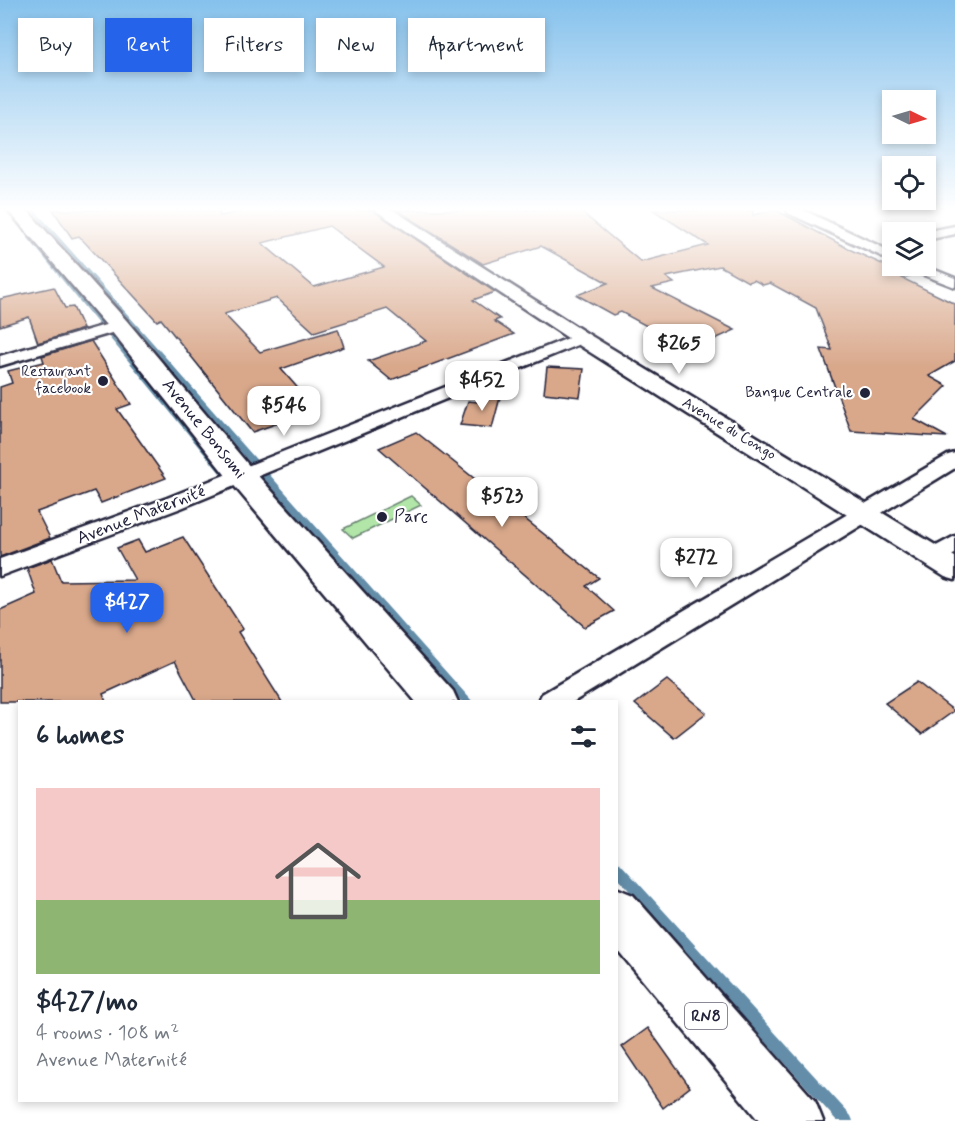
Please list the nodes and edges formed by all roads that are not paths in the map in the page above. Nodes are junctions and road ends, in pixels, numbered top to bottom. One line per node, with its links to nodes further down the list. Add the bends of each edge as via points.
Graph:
1 (63, 262): 5 (main road, Avenue Bonsomi)
2 (464, 262): 6 (street, Avenue du Congo)
3 (936, 275): 4 (street)
4 (955, 283)
5 (119, 326): 7 (street); 9 (main road, Avenue Bonsomi)
6 (581, 338): 9 (street, Avenue Maternité); 10 (street, Avenue du Congo)
7 (0, 361)
8 (955, 459): 10 (street)
9 (242, 475): 13 (street, Avenue Maternité); 15 (main road, Avenue Bonsomi)
10 (864, 512): 12 (street, Avenue du Congo); 16 (street)
11 (955, 544): 12 (street)
12 (933, 557): 14 (street, Avenue du Congo)
13 (0, 568)
14 (955, 570)
15 (437, 700)
16 (554, 700)
17 (618, 912): 18 (main road, RN8)
18 (795, 1121)

